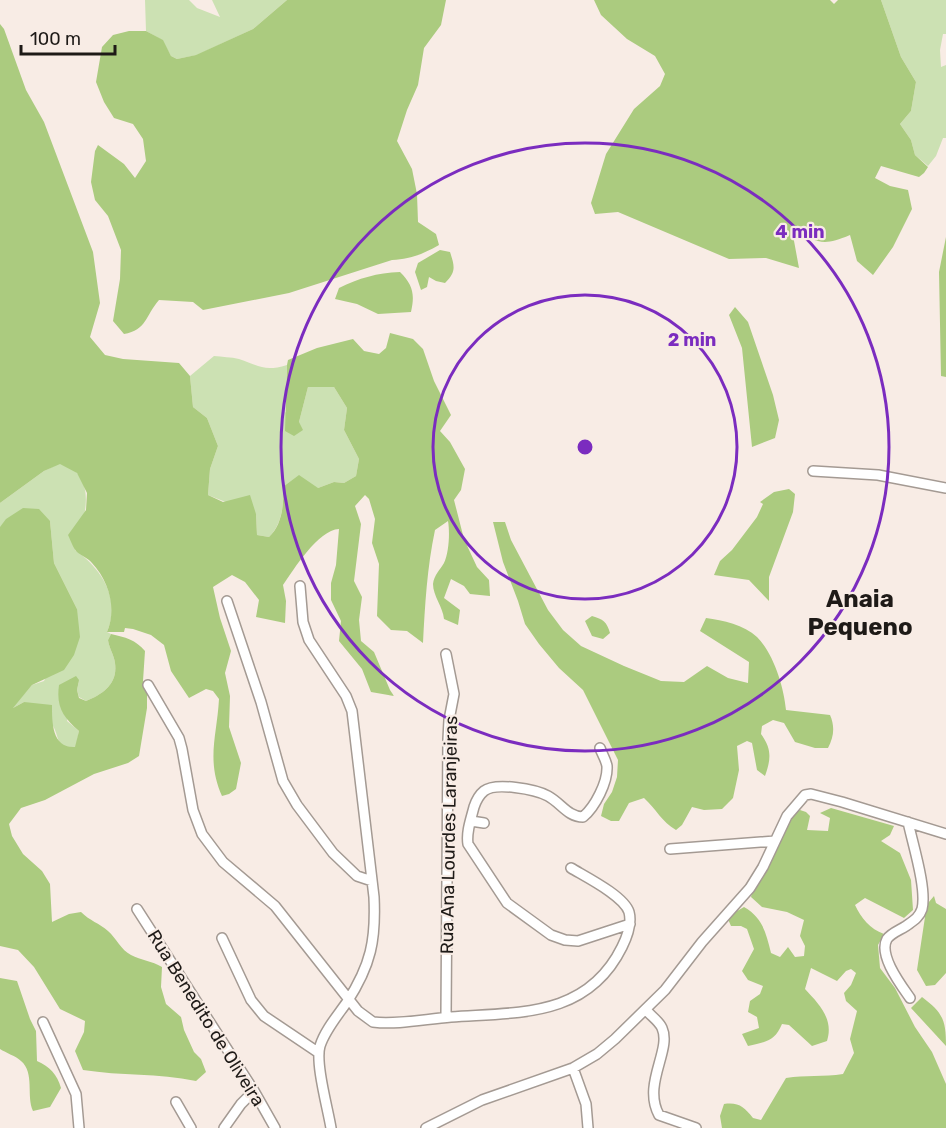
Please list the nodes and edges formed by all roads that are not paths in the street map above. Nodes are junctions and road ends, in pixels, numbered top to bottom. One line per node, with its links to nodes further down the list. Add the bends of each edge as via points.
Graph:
1 (813, 471): 2 (street, via 878,475)
2 (946, 488)
3 (300, 586): 15 (street, via 309,640 352,711)
4 (226, 601): 15 (street, via 283,781 333,853 357,876)
5 (446, 654): 22 (street, Rua Ana Lourdes Laranjeiras, via 454,694 448,739)
6 (148, 685): 20 (street, via 182,749 193,810 202,834 223,862 275,906)
7 (600, 748): 8 (street, via 606,760 606,774 595,803 583,817 571,814 545,794 504,786 483,791)
8 (471, 822): 10 (street); 17 (street, via 468,844 498,890 507,903 543,930 558,938 578,941)
9 (908, 822): 11 (street); 12 (street, via 811,794 793,807); 19 (street, via 922,906 917,918 889,936 885,950)
10 (484, 824)
11 (946, 834)
12 (775, 841): 13 (street); 21 (street, via 750,888)
13 (670, 849)
14 (571, 868): 17 (street, via 625,905)
15 (372, 881): 20 (street, via 374,944)
16 (137, 909): 26 (street, Rua Benedito de Oliveira)
17 (630, 924): 22 (street, via 604,977 571,999 528,1010)
18 (222, 938): 24 (street, via 257,1009)
19 (910, 998)
20 (350, 999): 22 (street, via 373,1022); 24 (street)
21 (646, 1010): 25 (street, via 615,1040); 35 (street, via 661,1025 664,1035 654,1087 656,1109 659,1115)
22 (446, 1017)
23 (43, 1022): 28 (street, via 76,1094)
24 (319, 1053): 32 (street)
25 (573, 1068): 33 (street, via 482,1100); 34 (street, via 586,1104)
26 (254, 1091): 30 (street); 31 (street, Rua Benedito de Oliveira)
27 (176, 1102): 29 (street)
28 (79, 1128)
29 (191, 1128)
30 (224, 1128)
31 (275, 1128)
32 (331, 1128)
33 (426, 1128)
34 (588, 1128)
35 (696, 1128)

